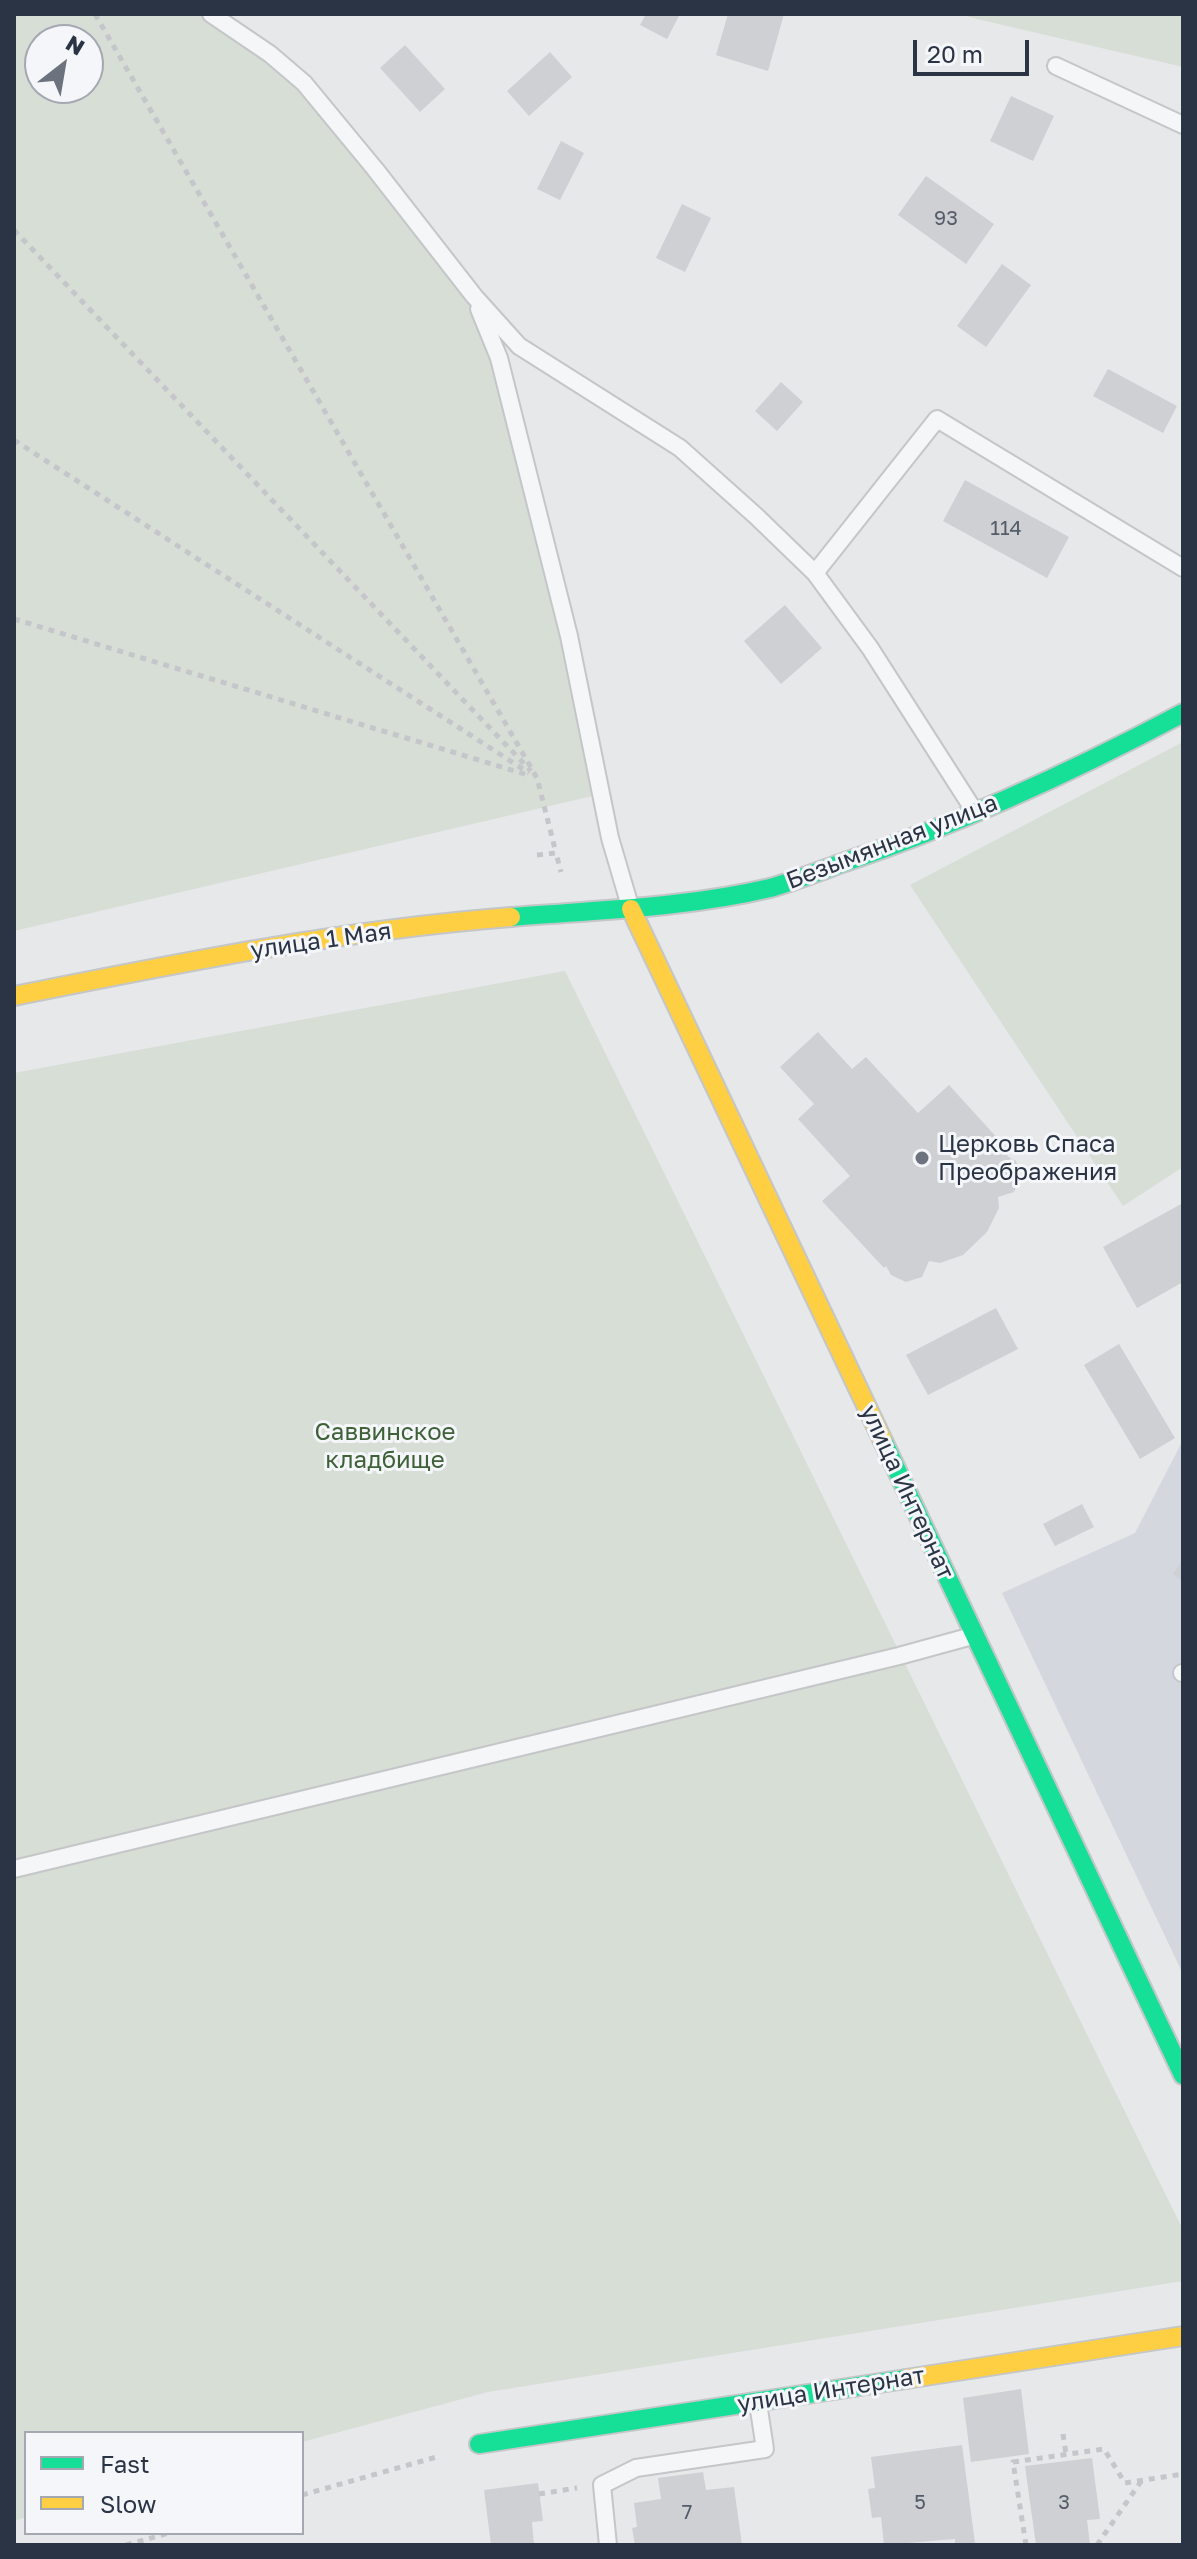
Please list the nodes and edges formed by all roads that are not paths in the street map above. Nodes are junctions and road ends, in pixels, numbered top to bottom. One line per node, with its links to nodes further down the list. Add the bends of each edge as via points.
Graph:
1 (211, 14): 4 (lane, via 304,83)
2 (1056, 66): 3 (lane)
3 (1183, 125)
4 (474, 296): 6 (lane, via 519,346 680,448); 9 (lane, via 503,374)
5 (1183, 568): 6 (lane, via 937,419)
6 (815, 573): 8 (lane, via 870,648)
7 (1183, 713): 8 (street, Безымянная улица)
8 (975, 813): 9 (street, Безымянная улица, via 770,888)
9 (631, 909): 10 (street, улица 1 Мая, via 341,936); 11 (street, улица Интернат)
10 (14, 996)
11 (975, 1635): 12 (lane); 14 (street, улица Интернат)
12 (14, 1869)
13 (1183, 2027): 14 (lane)
14 (1161, 2029): 15 (street, улица Интернат)
15 (1183, 2075)
16 (1183, 2336): 17 (street, улица Интернат)
17 (757, 2402): 18 (street, улица Интернат); 19 (lane, via 765,2449 636,2468 602,2485)
18 (479, 2444)
19 (608, 2545)

